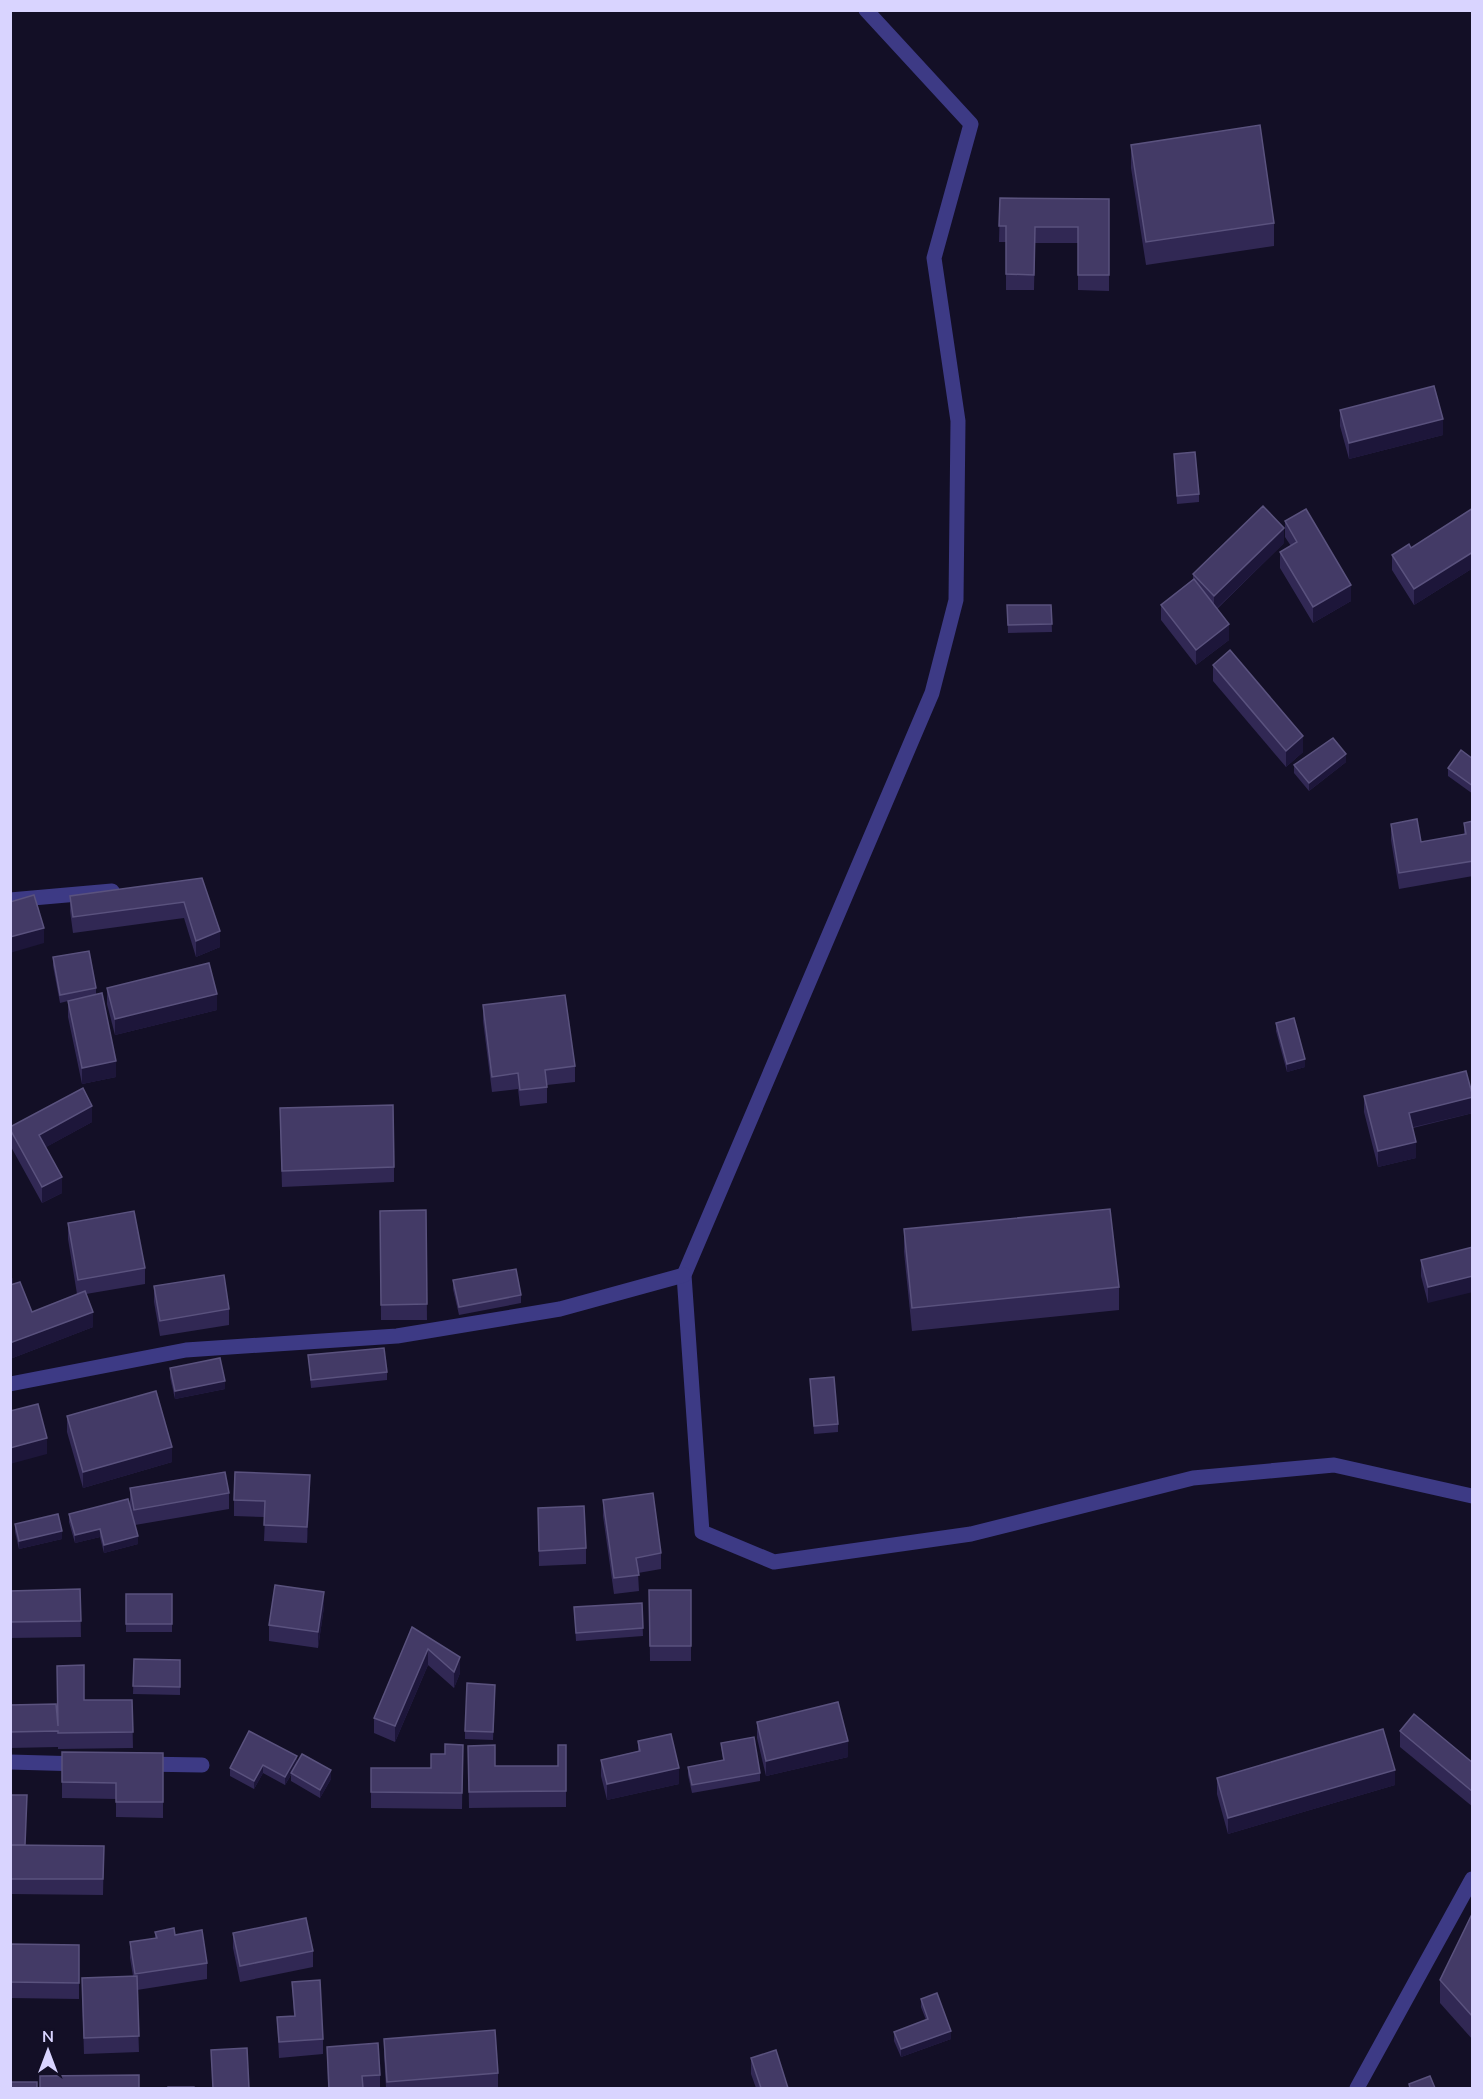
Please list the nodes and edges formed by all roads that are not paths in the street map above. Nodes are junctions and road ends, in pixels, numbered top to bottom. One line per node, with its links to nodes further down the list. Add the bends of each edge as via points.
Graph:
1 (866, 10): 4 (street, via 972,124 934,258 958,421 956,600 932,693)
2 (128, 890): 3 (street)
3 (10, 900)
4 (684, 1275): 5 (street, via 560,1309 397,1336 186,1350); 6 (street, via 702,1533 774,1562 972,1534 1193,1478 1334,1465)
5 (10, 1384)
6 (1473, 1496)
7 (10, 1762): 8 (street)
8 (94, 1764)
9 (130, 1764): 10 (street)
10 (202, 1765)
11 (1473, 1879): 12 (street)
12 (1358, 2088)

